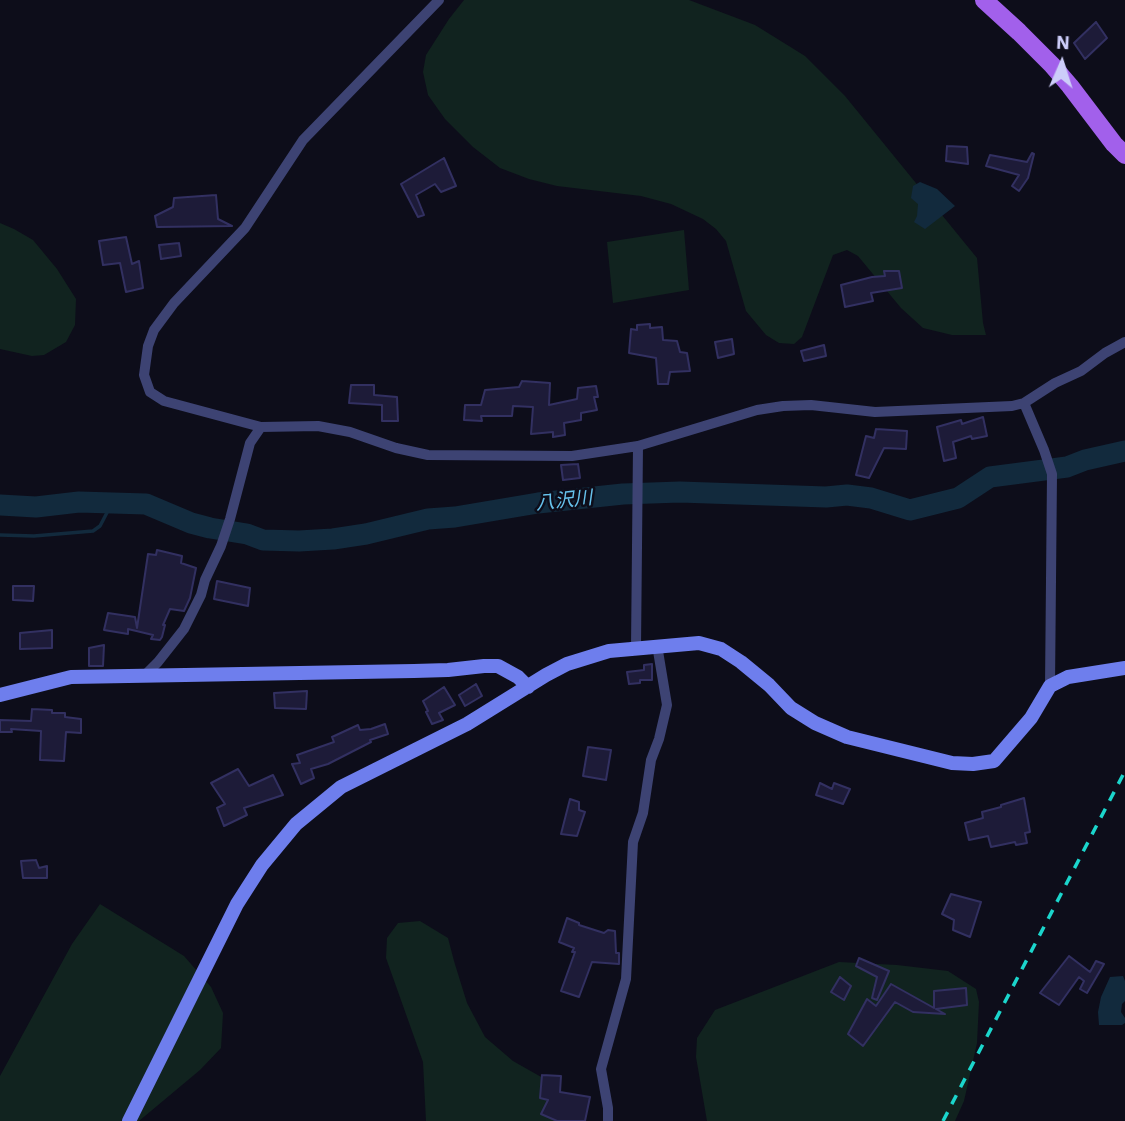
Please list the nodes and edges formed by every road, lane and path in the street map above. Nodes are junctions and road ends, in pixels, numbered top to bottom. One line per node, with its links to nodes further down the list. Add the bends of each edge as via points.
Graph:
1 (439, 0): 6 (street, via 303,140 245,228 154,330 144,375 150,392 164,401)
2 (984, 0): 3 (main road, via 1052,65)
3 (1125, 155)
4 (1125, 342): 5 (street)
5 (1024, 403): 7 (street, via 875,412 783,406); 12 (street, via 1052,474)
6 (261, 427): 7 (street, via 318,426 428,455 572,456); 11 (street, via 250,443 230,519 201,596 184,629)
7 (638, 446): 9 (street)
8 (657, 645): 9 (street); 12 (street, via 699,643 721,649 815,723 847,737 952,763 994,761 1031,718); 16 (street, via 667,705 632,842 626,979 601,1069)
9 (636, 647): 13 (street, via 583,658)
10 (1125, 668): 12 (street, via 1068,677)
11 (146, 674): 13 (street, via 498,666); 14 (street, via 71,677)
12 (1050, 686)
13 (528, 687): 15 (street, via 419,750 341,787 296,824 262,864 237,904)
14 (0, 695)
15 (129, 1121)
16 (608, 1121)

